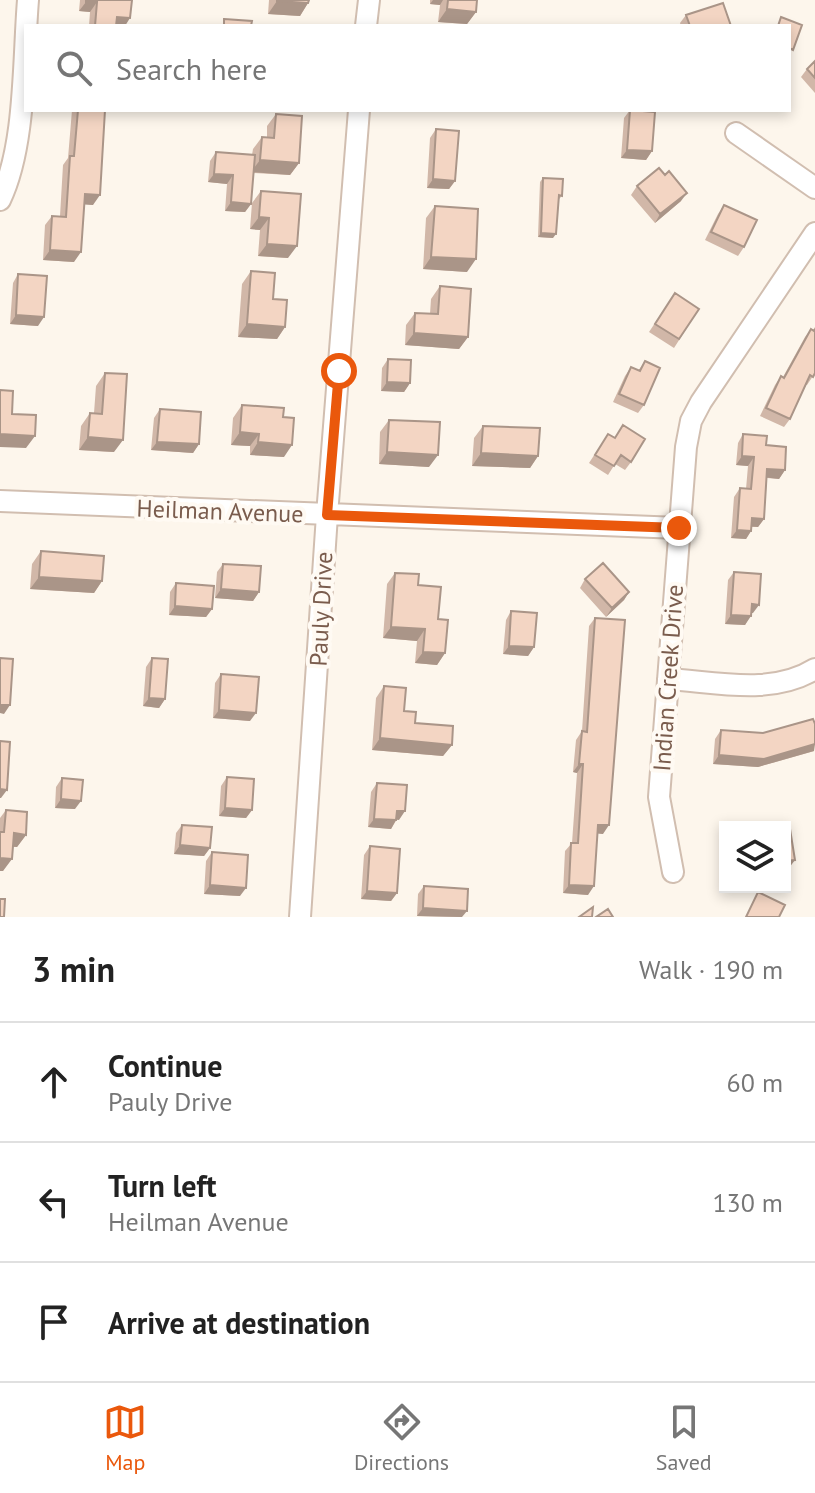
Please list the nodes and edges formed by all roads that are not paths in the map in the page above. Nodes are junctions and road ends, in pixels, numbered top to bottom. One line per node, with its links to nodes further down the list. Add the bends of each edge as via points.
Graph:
1 (28, 0): 3 (street)
2 (369, 0): 4 (street)
3 (26, 24)
4 (366, 24)
5 (24, 51): 9 (street, via 16,154)
6 (359, 112): 12 (street, Pauly Drive)
7 (736, 133): 8 (street)
8 (815, 188)
9 (0, 200)
10 (815, 233): 13 (street, Indian Creek Drive, via 691,421)
11 (0, 501): 12 (street, Heilman Avenue)
12 (327, 515): 13 (street, Heilman Avenue); 17 (street, Pauly Drive)
13 (679, 528): 15 (street, Indian Creek Drive)
14 (815, 669): 15 (street, via 771,684)
15 (668, 679): 16 (street, Indian Creek Drive, via 659,797)
16 (673, 872)
17 (300, 917)

